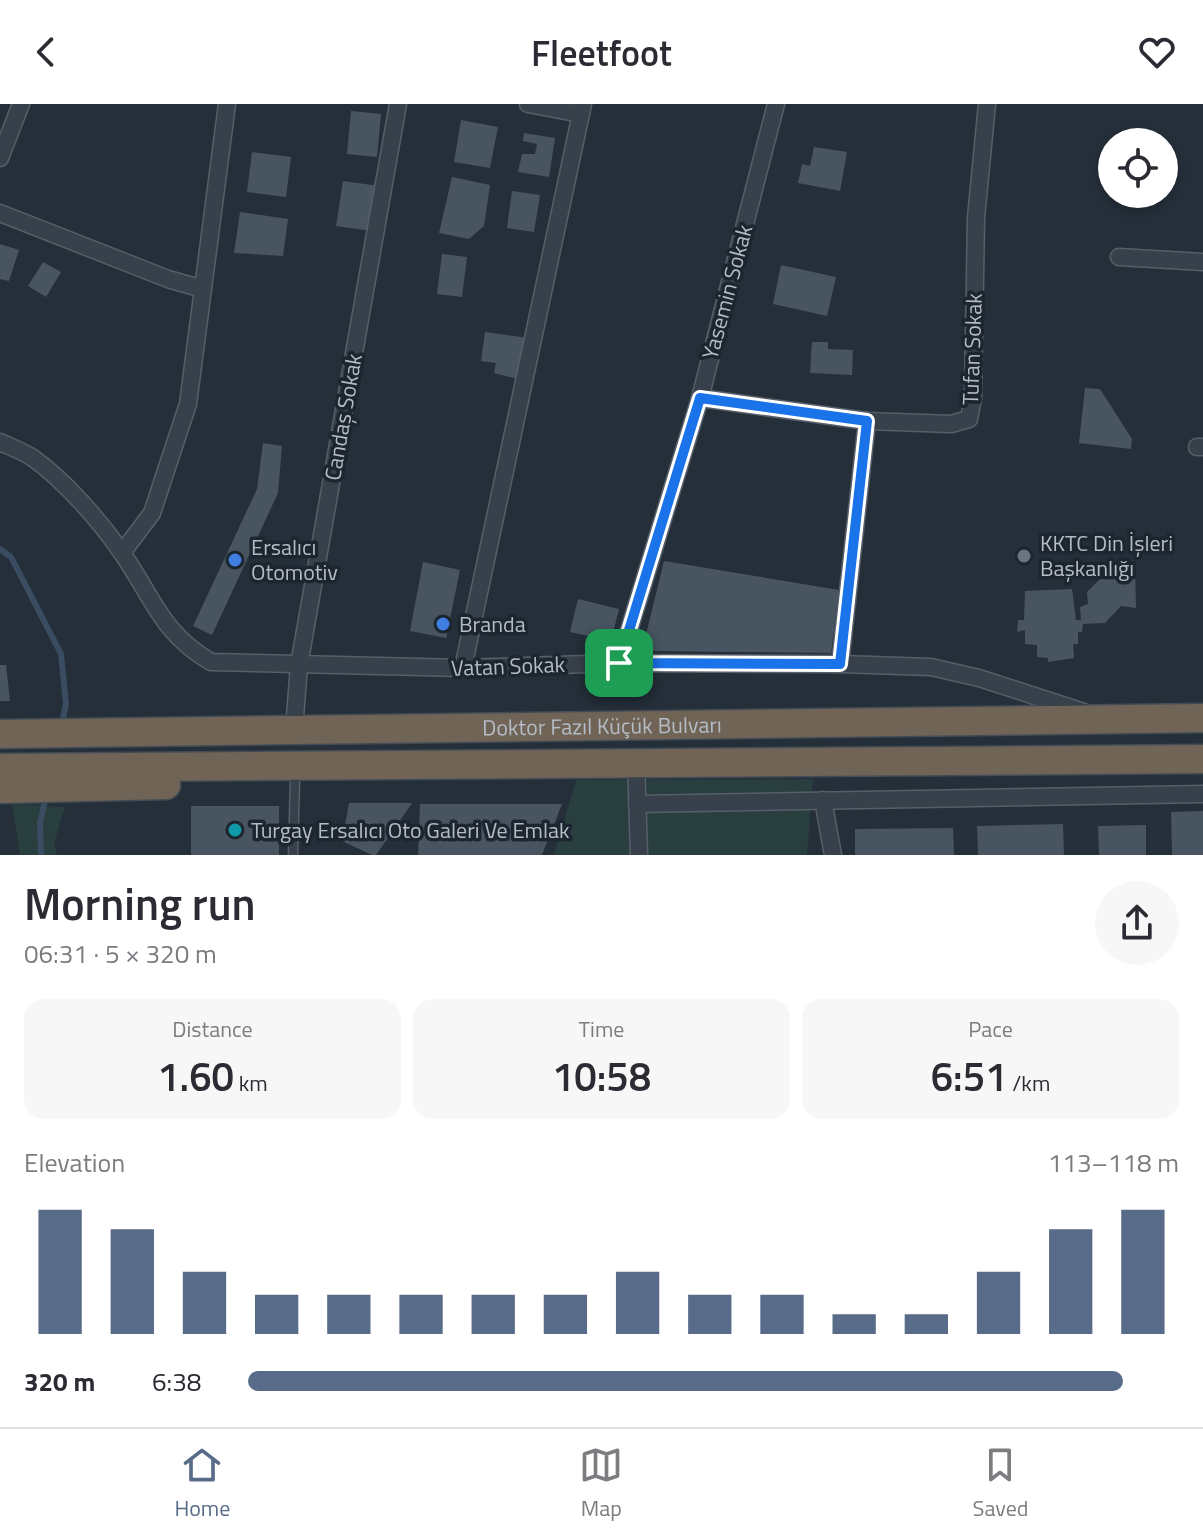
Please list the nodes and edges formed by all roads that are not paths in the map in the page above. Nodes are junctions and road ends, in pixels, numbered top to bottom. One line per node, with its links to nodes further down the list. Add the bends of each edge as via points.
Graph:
1 (21, 104): 8 (street)
2 (227, 104): 12 (street)
3 (398, 104): 19 (street, Candaş Sokak)
4 (528, 104): 7 (street)
5 (776, 104): 13 (street, Yasemin Sokak)
6 (987, 104): 14 (street, Tufan Sokak, via 976,218 969,419 951,424)
7 (582, 109): 20 (street)
8 (0, 158)
9 (0, 213): 12 (street)
10 (1119, 257): 11 (street)
11 (1203, 262)
12 (203, 289): 16 (street, via 188,404 152,513)
13 (700, 398): 14 (street, Tufan Sokak); 17 (street, Yasemin Sokak)
14 (867, 421): 18 (street)
15 (0, 442): 16 (street, Vatan Sokak, via 33,458 81,503)
16 (122, 553): 19 (street, Vatan Sokak, via 158,615 190,650 211,662)
17 (619, 663): 18 (street, Vatan Sokak); 20 (street, Vatan Sokak)
18 (840, 664): 22 (street, Vatan Sokak, via 931,667)
19 (299, 665): 20 (street, Vatan Sokak); 23 (street, Candaş Sokak)
20 (463, 668)
21 (1203, 718): 22 (highway, Doktor Fazıl Küçük Bulvarı)
22 (1107, 720): 23 (highway, Doktor Fazıl Küçük Bulvarı)
23 (294, 730): 24 (highway, Doktor Fazıl Küçük Bulvarı)
24 (14, 734)
25 (1203, 759): 26 (highway, Doktor Fazıl Küçük Bulvarı)
26 (636, 762): 27 (highway, Doktor Fazıl Küçük Bulvarı); 33 (street)
27 (381, 763): 28 (highway, Doktor Fazıl Küçük Bulvarı, via 87,766); 29 (highway)
28 (31, 778): 29 (highway); 30 (highway)
29 (295, 780): 34 (lane)
30 (0, 789)
31 (1203, 794): 32 (street)
32 (823, 800): 33 (street); 36 (street)
33 (637, 804): 35 (street)
34 (293, 855)
35 (639, 855)
36 (833, 855)

